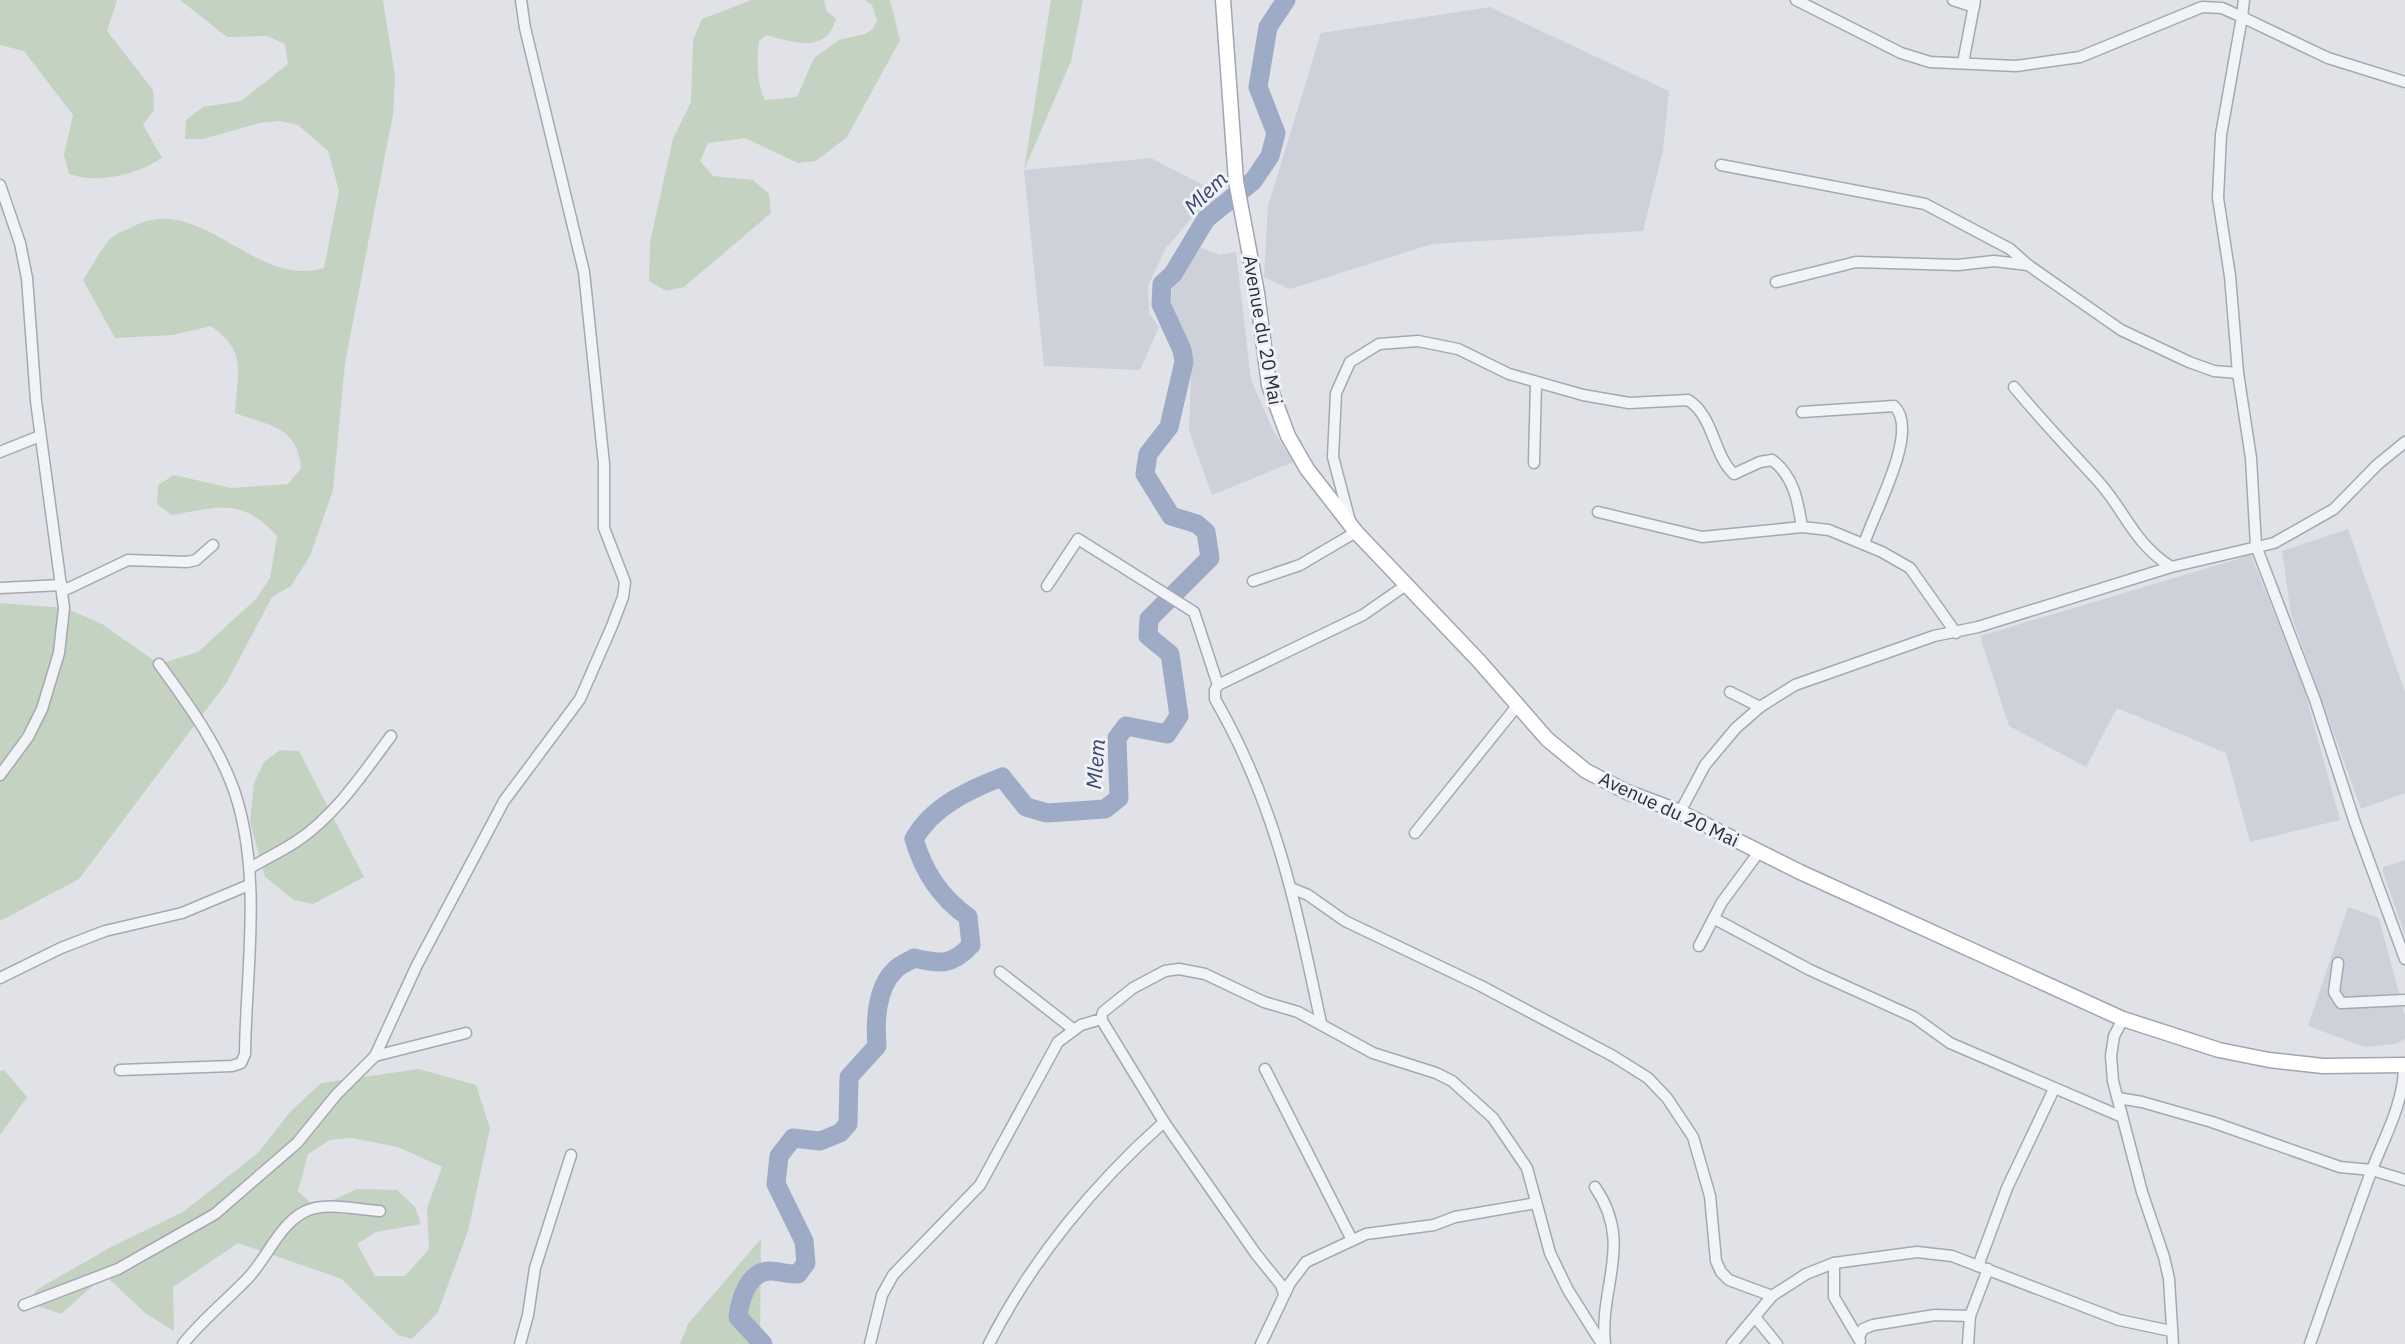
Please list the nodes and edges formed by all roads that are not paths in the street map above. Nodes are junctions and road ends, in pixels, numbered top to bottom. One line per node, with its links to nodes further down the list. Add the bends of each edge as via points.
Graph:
1 (521, 0): 60 (street, via 584,272 602,436 604,528 622,569 623,597 580,699 504,801 417,965)
2 (1223, 0): 24 (main road, Avenue du 20 Mai, via 1237,188 1273,402 1307,469)
3 (1796, 0): 8 (street, via 1901,53 1930,62)
4 (1953, 0): 6 (street)
5 (2244, 0): 7 (street)
6 (1974, 3): 8 (street)
7 (2242, 17): 8 (street, via 2222,8 2202,7 2080,57 2016,66); 9 (street, via 2328,58); 14 (street, via 2218,168)
8 (1963, 63)
9 (2405, 82)
10 (1721, 165): 12 (street, via 1925,204 2010,249)
11 (0, 185): 18 (street, via 27,278)
12 (2028, 265): 13 (street, via 1856,262); 14 (street, via 2121,330 2189,362)
13 (1776, 282)
14 (2238, 373): 27 (street, via 2251,457)
15 (1536, 383): 21 (street); 23 (street, via 1629,403 1688,400 1695,404 1734,474 1772,460 1782,467 1791,482); 24 (street, via 1458,349 1418,341 1379,344 1350,362 1336,393 1332,427 1333,457)
16 (2014, 387): 28 (street, via 2099,482 2134,536)
17 (1802, 412): 25 (street, via 1894,406 1901,412 1904,422 1898,454)
18 (40, 436): 20 (street); 32 (street)
19 (2405, 442): 27 (street, via 2334,509 2274,543)
20 (0, 452)
21 (1534, 463)
22 (1598, 512): 23 (street, via 1702,537)
23 (1802, 527): 25 (street, via 1829,530)
24 (1353, 529): 29 (street, via 1337,545 1300,565); 30 (main road, Avenue du 20 Mai)
25 (1864, 544): 34 (street, via 1910,568)
26 (213, 545): 32 (street, via 187,562 128,560)
27 (2256, 545): 28 (street); 50 (street)
28 (2171, 567): 34 (street)
29 (1253, 581)
30 (1406, 585): 36 (street, via 1363,615); 38 (main road, Avenue du 20 Mai)
31 (1047, 586): 36 (street, via 1078,539 1194,612)
32 (63, 588): 33 (street); 41 (street, via 64,620 51,684 36,723)
33 (0, 589)
34 (1956, 633): 39 (street, via 1934,636 1795,685)
35 (159, 664): 45 (street, via 212,746 237,800)
36 (1218, 685): 47 (street, via 1216,699 1262,792)
37 (1730, 692): 39 (street)
38 (1517, 706): 42 (main road, Avenue du 20 Mai, via 1547,739 1587,771); 43 (street)
39 (1760, 707): 42 (street, via 1705,765)
40 (391, 736): 45 (street, via 318,823)
41 (0, 775)
42 (1680, 812): 44 (main road, Avenue du 20 Mai)
43 (1415, 833)
44 (1759, 852): 48 (street, via 1729,891); 56 (main road, Avenue du 20 Mai)
45 (250, 868): 46 (street)
46 (249, 885): 53 (street, via 182,913 105,931); 63 (street, via 245,1054 241,1063)
47 (1292, 888): 57 (street); 78 (street, via 1345,921 1518,1005 1648,1078 1667,1098 1697,1149 1710,1196 1721,1272 1729,1280)
48 (1715, 919): 49 (street); 64 (street, via 1810,970 1914,1017 1951,1043)
49 (1699, 946)
50 (2405, 959)
51 (2338, 963): 54 (street, via 2334,992 2341,1003)
52 (1000, 972): 58 (street)
53 (0, 978)
54 (2405, 1000)
55 (1101, 1019): 57 (street, via 1103,1012 1133,988 1179,969 1205,974); 58 (street); 67 (street)
56 (2123, 1019): 61 (main road, Avenue du 20 Mai, via 2219,1050 2269,1060 2323,1066); 65 (street, via 2111,1056)
57 (1321, 1023): 72 (street, via 1373,1053 1436,1073 1475,1099 1516,1149 1527,1168)
58 (1073, 1030): 86 (street, via 1058,1042 980,1185 893,1275 882,1295)
59 (466, 1033): 60 (street)
60 (375, 1056): 79 (street, via 297,1143 215,1214 118,1269)
61 (2404, 1065): 69 (street, via 2389,1131)
62 (1265, 1069): 74 (street)
63 (120, 1070)
64 (2054, 1089): 66 (street); 76 (street, via 2007,1188)
65 (2118, 1098): 66 (street); 69 (street, via 2200,1118 2340,1167)
66 (2120, 1116): 82 (street, via 2164,1257)
67 (1164, 1122): 77 (street); 87 (street, via 1089,1196 1026,1279)
68 (571, 1155): 85 (street, via 535,1268)
69 (2372, 1170): 70 (street); 94 (street)
70 (2405, 1180)
71 (1595, 1187): 89 (street, via 1612,1219 1615,1245)
72 (1536, 1203): 74 (street, via 1434,1225 1386,1229); 89 (street, via 1558,1271)
73 (380, 1211): 84 (street, via 306,1211 262,1257 251,1276 212,1310)
74 (1352, 1240): 77 (street, via 1306,1262)
75 (1834, 1263): 76 (street, via 1938,1252); 78 (street); 83 (street, via 1834,1297)
76 (1983, 1267): 80 (street); 82 (street, via 2119,1320)
77 (1284, 1294): 88 (street)
78 (1772, 1296): 81 (street)
79 (24, 1305)
80 (1970, 1315): 83 (street, via 1935,1315 1873,1325 1863,1329); 92 (street)
81 (1755, 1317): 90 (street); 91 (street)
82 (2171, 1331): 93 (street)
83 (1860, 1341)
84 (183, 1344)
85 (520, 1344)
86 (870, 1344)
87 (989, 1344)
88 (1261, 1344)
89 (1603, 1344)
90 (1732, 1344)
91 (1777, 1344)
92 (1968, 1344)
93 (2173, 1344)
94 (2310, 1344)

